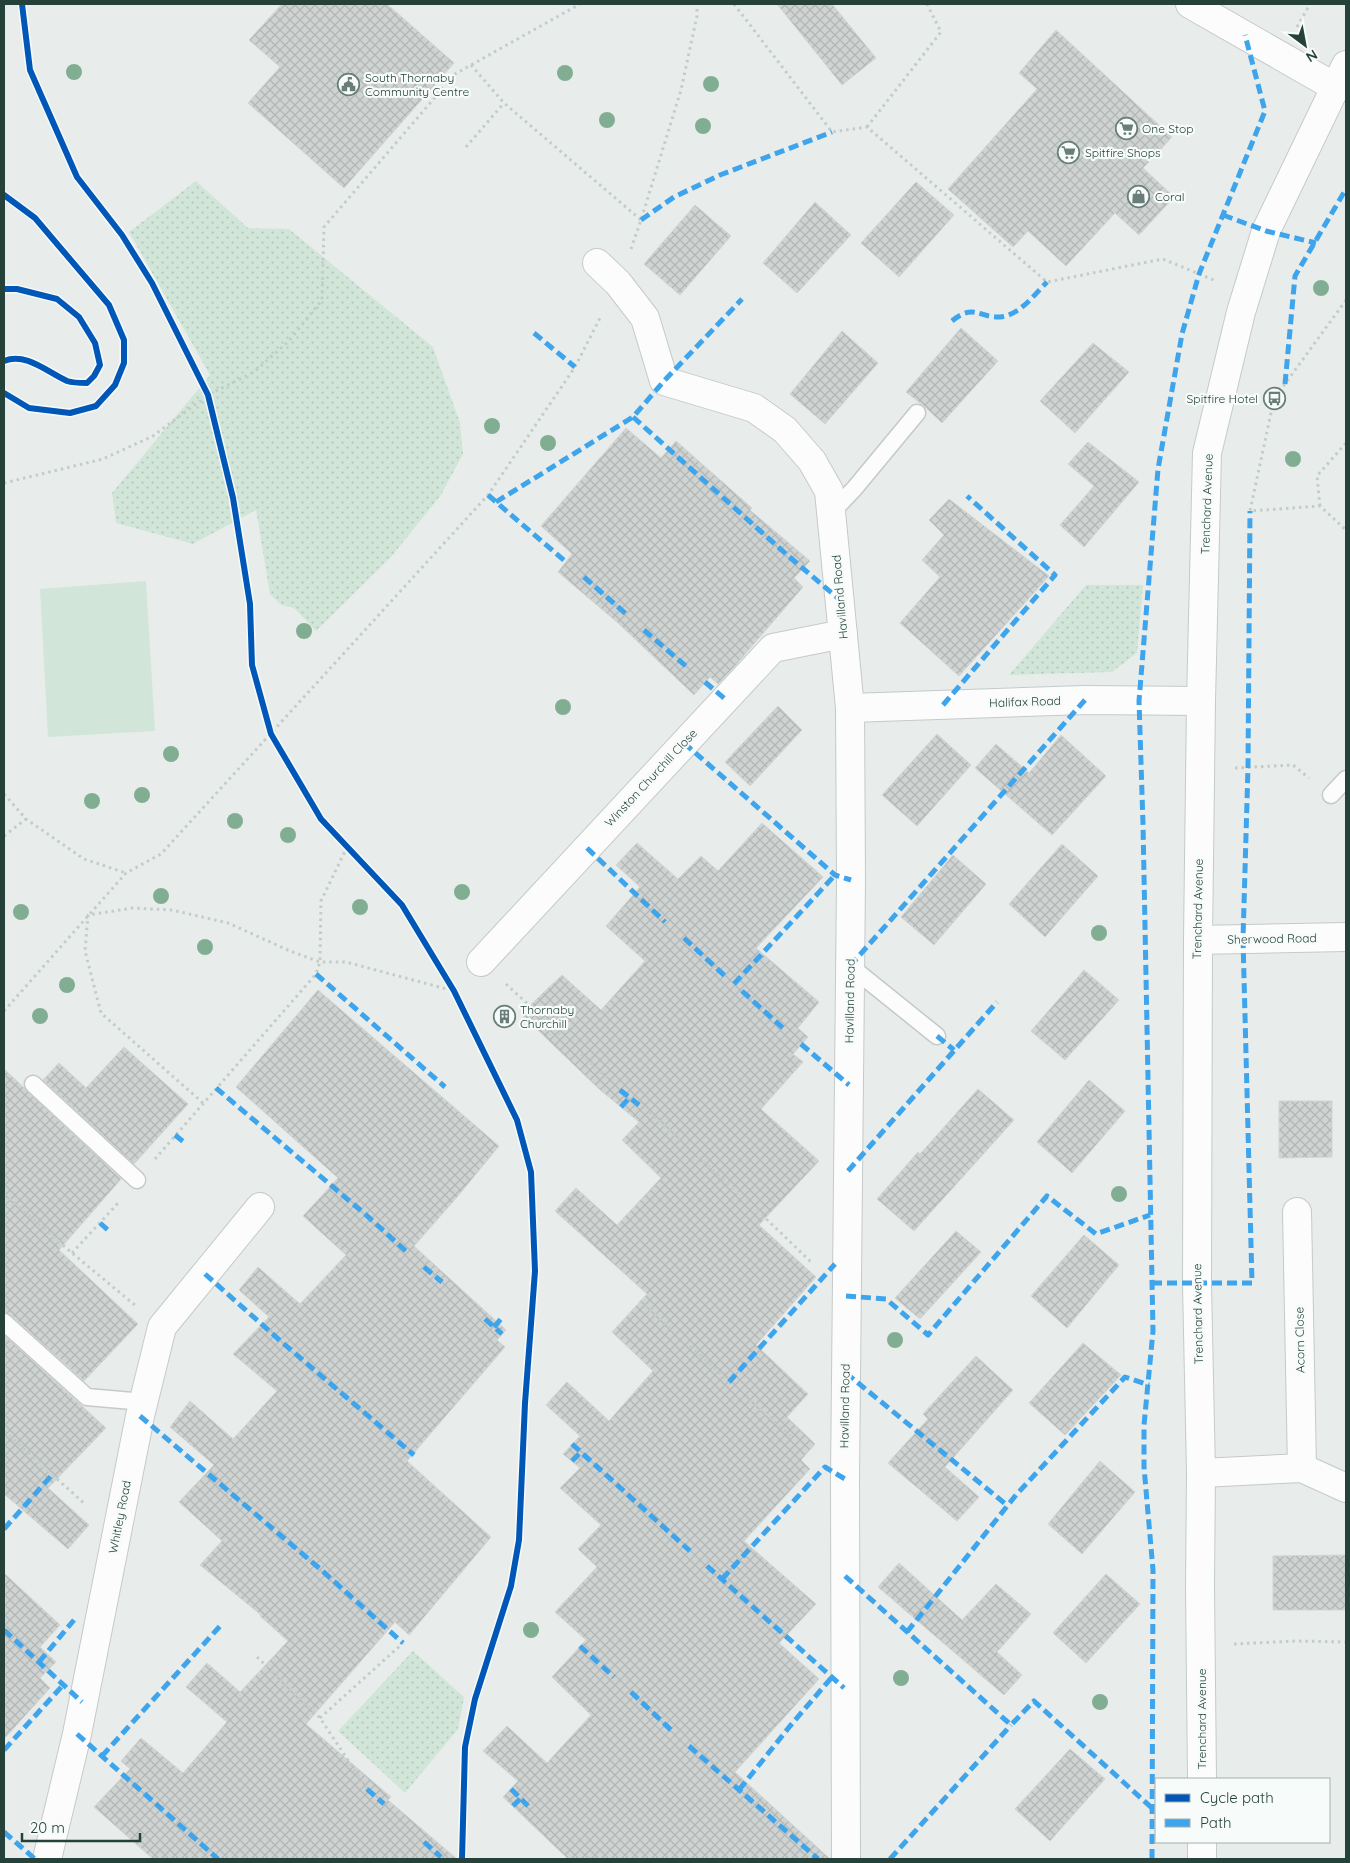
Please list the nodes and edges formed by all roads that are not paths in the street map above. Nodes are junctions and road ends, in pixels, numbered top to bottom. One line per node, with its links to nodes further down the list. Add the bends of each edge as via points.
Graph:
1 (1190, 4): 2 (street)
2 (1341, 76): 7 (street, Trenchard Avenue, via 1266,231 1220,395 1208,453)
3 (597, 263): 5 (street, Havilland Road, via 618,283 645,318 664,380 754,408 785,430 821,476 829,491)
4 (917, 413): 5 (lane)
5 (832, 512): 6 (street, Havilland Road)
6 (843, 634): 8 (street, Havilland Road); 13 (street, Winston Churchill Close, via 774,648)
7 (1200, 701): 8 (street, Halifax Road, via 1085,700); 12 (street, Trenchard Avenue)
8 (850, 708): 14 (street, Havilland Road)
9 (1346, 779): 10 (lane)
10 (1331, 795)
11 (1346, 938): 12 (street, Sherwood Road)
12 (1198, 940): 23 (street, Trenchard Avenue, via 1197,1284)
13 (481, 962)
14 (850, 966): 15 (lane); 28 (street, Havilland Road, via 844,1528)
15 (938, 1036)
16 (33, 1084): 17 (lane)
17 (137, 1180)
18 (260, 1207): 21 (street, Whitley Road, via 162,1327)
19 (1297, 1212): 22 (street, Acorn Close)
20 (4, 1322): 21 (lane, via 87,1397)
21 (144, 1402): 27 (street, Whitley Road, via 77,1734)
22 (1302, 1468): 23 (street); 24 (street)
23 (1201, 1473): 25 (street, Trenchard Avenue)
24 (1346, 1488)
25 (1202, 1778)
26 (1202, 1843): 29 (street)
27 (47, 1859)
28 (846, 1859)
29 (1202, 1859)

